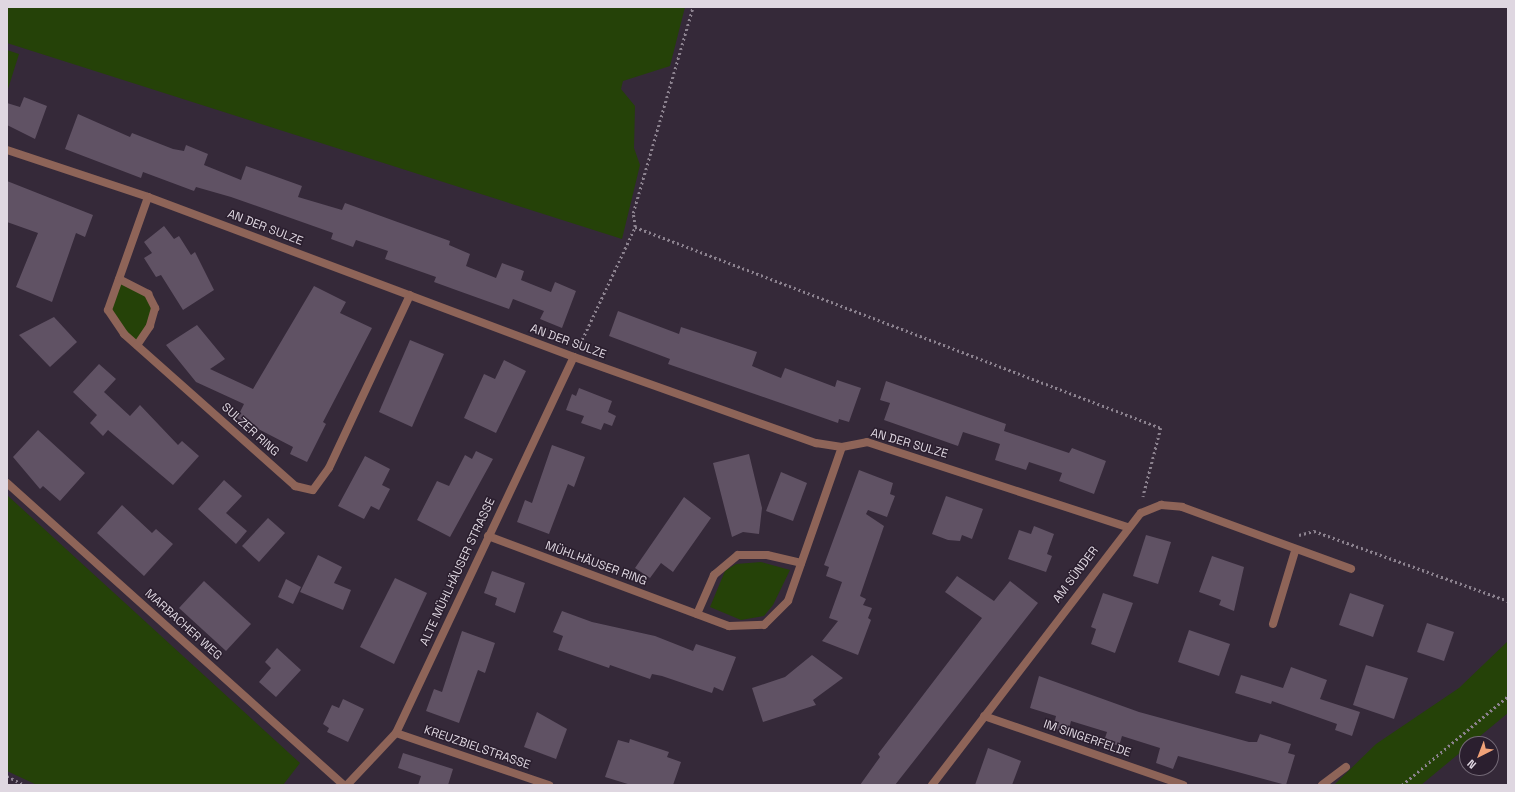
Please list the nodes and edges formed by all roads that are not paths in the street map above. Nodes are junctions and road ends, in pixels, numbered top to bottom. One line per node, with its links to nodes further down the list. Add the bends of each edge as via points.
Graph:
1 (7, 150): 2 (street, AN DER SULZE)
2 (148, 197): 3 (street, SULZER RING); 4 (street, AN DER SULZE)
3 (119, 279): 5 (street, SULZER RING, via 108,310); 5 (street, via 148,294 155,308 150,326)
4 (410, 295): 5 (street, SULZER RING, via 329,468 312,490 295,486); 6 (street, AN DER SULZE)
5 (137, 345)
6 (574, 357): 7 (street, AN DER SULZE, via 816,444); 10 (street, ALTE MÜHLHÄUSER STRASSE)
7 (842, 447): 9 (street, AN DER SULZE, via 867,442); 12 (street, MÜHLHÄUSER RING)
8 (7, 483): 19 (street, MARBACHER WEG)
9 (1127, 527): 11 (street, AM SÜNDER, via 1141,513 1161,505 1182,507); 16 (street, AM SÜNDER)
10 (488, 536): 14 (street, MÜHLHÄUSER RING); 17 (street, ALTE MÜHLHÄUSER STRASSE)
11 (1295, 551): 13 (street, AM SÜNDER); 15 (street)
12 (801, 564): 14 (street, via 766,555 738,555 714,576); 14 (street, MÜHLHÄUSER RING, via 788,601 764,625 729,626)
13 (1351, 569)
14 (697, 614)
15 (1274, 624)
16 (984, 716): 21 (street, AM SÜNDER); 22 (street, IM SINGERFELDE)
17 (396, 733): 19 (street, ALTE MÜHLHÄUSER STRASSE); 20 (street, KREUZBIELSTRASSE)
18 (1346, 767): 23 (street)
19 (346, 785)
20 (549, 785)
21 (932, 785)
22 (1183, 785)
23 (1322, 785)

